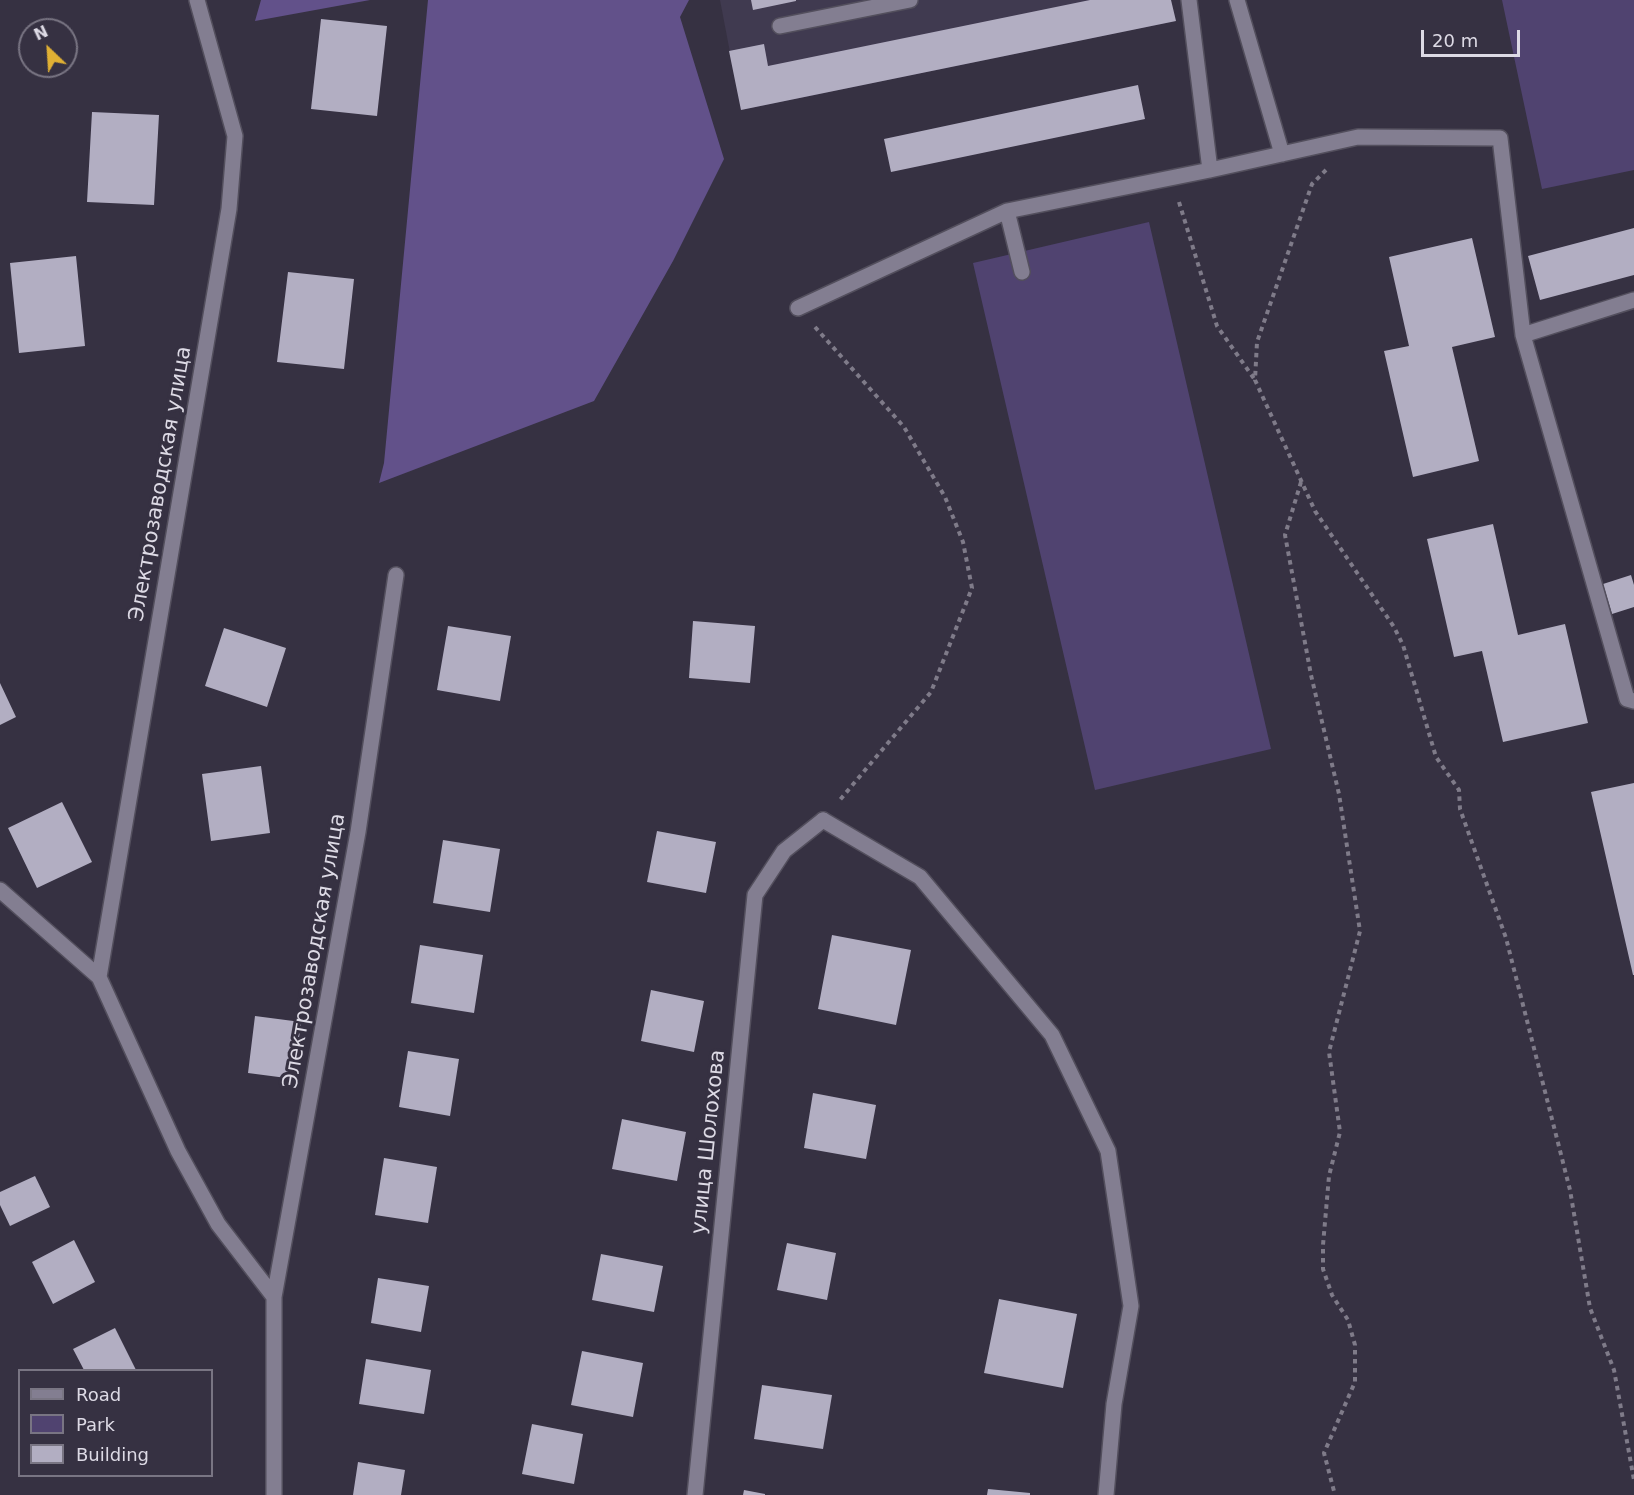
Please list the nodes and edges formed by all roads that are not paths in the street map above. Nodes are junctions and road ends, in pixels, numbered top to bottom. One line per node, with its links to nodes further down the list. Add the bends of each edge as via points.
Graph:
1 (197, 0): 16 (street, Электрозаводская улица, via 236,136 229,209)
2 (910, 0): 5 (street)
3 (1189, 0): 7 (street)
4 (1238, 0): 6 (street)
5 (780, 26)
6 (1282, 154): 7 (street); 12 (street, via 1358,137 1500,138)
7 (1210, 170): 8 (street)
8 (1007, 211): 9 (street); 11 (street)
9 (1022, 272)
10 (1634, 300): 12 (street)
11 (798, 308)
12 (1523, 336): 14 (street, via 1627,699)
13 (396, 575): 17 (street, Электрозаводская улица, via 358,832)
14 (1634, 701)
15 (0, 890): 16 (street)
16 (99, 977): 17 (street, via 189,1172 218,1224)
17 (274, 1297): 18 (street, Электрозаводская улица)
18 (274, 1495)
19 (694, 1495): 20 (street, улица Шолохова, via 755,895 784,851 823,820 920,877 1052,1035 1108,1151 1131,1306 1114,1404)
20 (1106, 1495)

